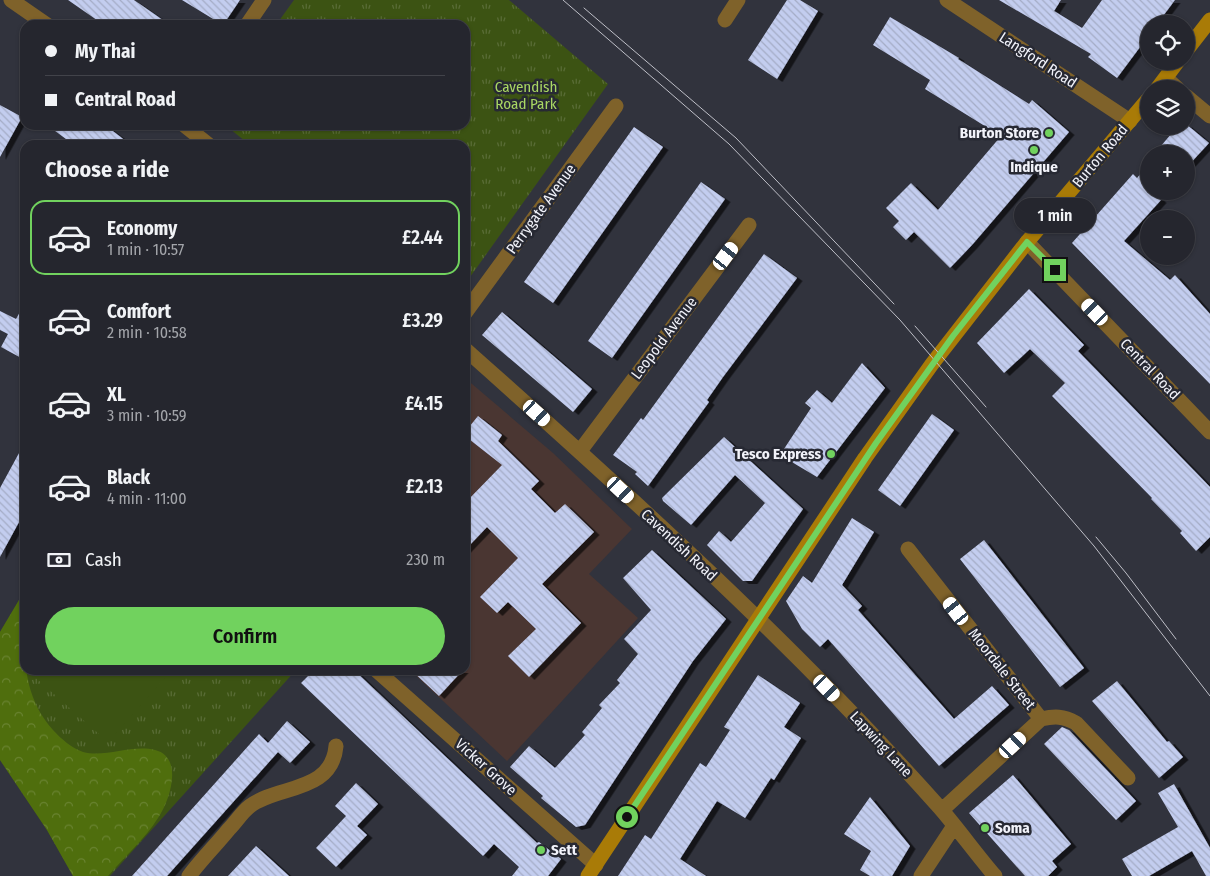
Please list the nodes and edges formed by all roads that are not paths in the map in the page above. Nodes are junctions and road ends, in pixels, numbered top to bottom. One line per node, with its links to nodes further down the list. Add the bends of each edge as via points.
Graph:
1 (11, 0): 5 (street)
2 (264, 0): 7 (street)
3 (738, 0): 8 (street)
4 (947, 0): 17 (street, Langford Road)
5 (31, 6): 6 (street)
6 (43, 20)
7 (251, 20)
8 (725, 20)
9 (1210, 20): 10 (street)
10 (1195, 39)
11 (1171, 70): 12 (street)
12 (1163, 80)
13 (1195, 104): 16 (street)
14 (616, 106): 22 (street, Perrygate Avenue)
15 (1140, 109): 17 (street, Burton Road)
16 (1210, 116)
17 (1130, 121): 21 (street, Burton Road)
18 (190, 130): 19 (street)
19 (204, 140)
20 (749, 225): 25 (street, Leopold Avenue)
21 (1027, 242): 24 (street, Central Road); 27 (street, Burton Road, via 906,399)
22 (470, 306)
23 (470, 353): 25 (street, Cavendish Road)
24 (1210, 432)
25 (580, 452): 27 (street, Cavendish Road)
26 (908, 549): 29 (street, Moordale Street)
27 (759, 620): 32 (street, Lapwing Lane); 34 (street, Burton Road)
28 (381, 675): 34 (street, Vicker Grove)
29 (1042, 719): 31 (street, via 1054,716 1076,723); 32 (street)
30 (336, 746): 35 (street, via 335,759 315,780 295,790 265,798 250,807)
31 (1128, 778)
32 (942, 810): 33 (street, Lapwing Lane)
33 (954, 826): 36 (street); 37 (street, Lapwing Lane)
34 (592, 870)
35 (195, 874)
36 (921, 876)
37 (995, 876)

